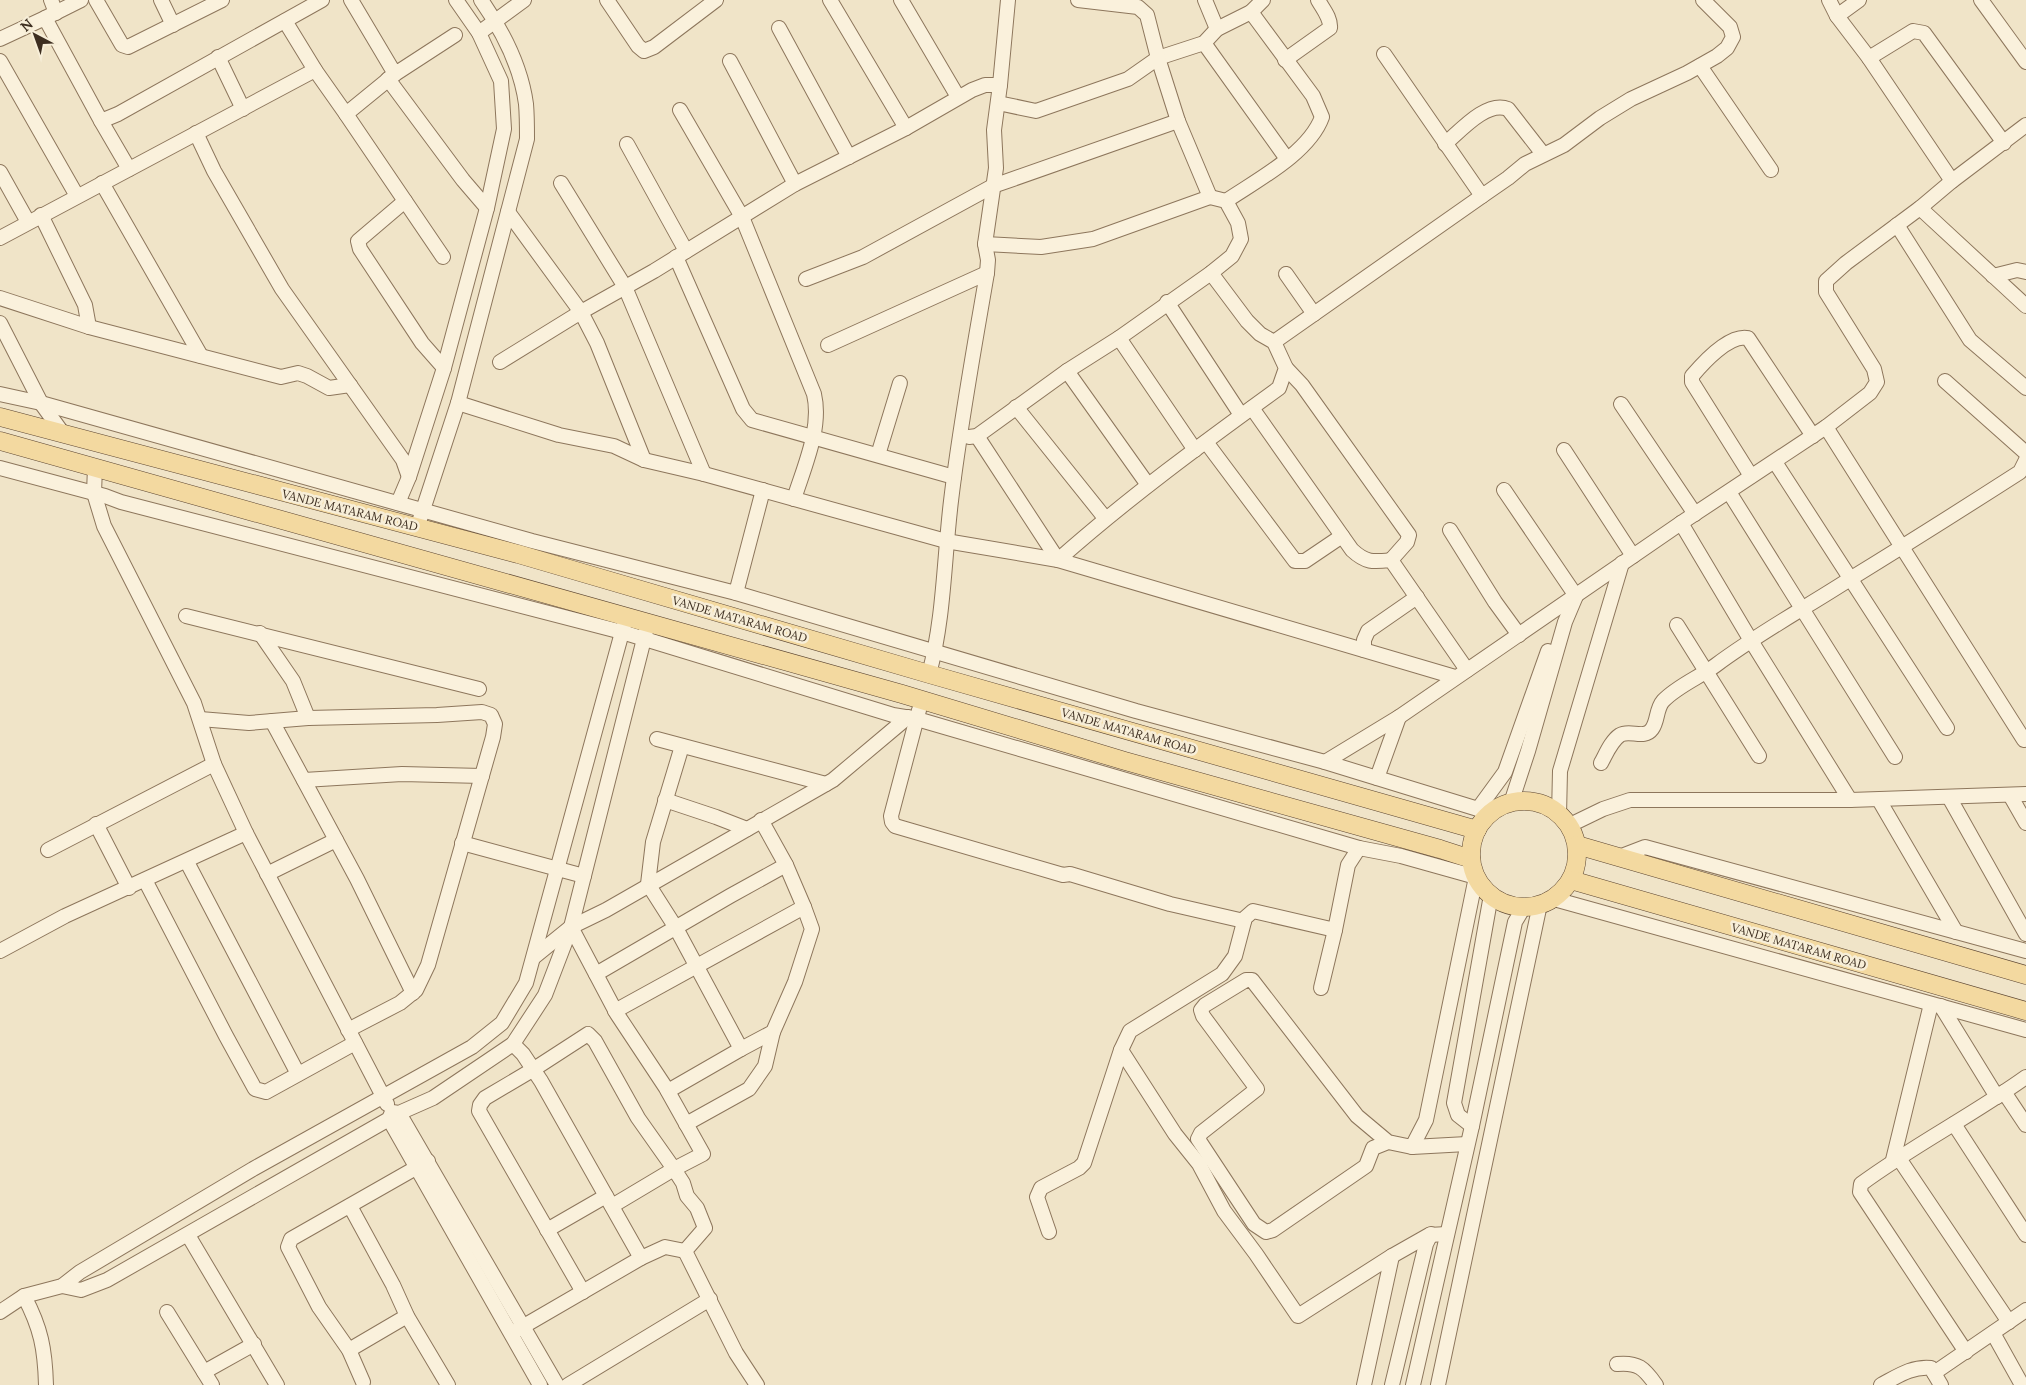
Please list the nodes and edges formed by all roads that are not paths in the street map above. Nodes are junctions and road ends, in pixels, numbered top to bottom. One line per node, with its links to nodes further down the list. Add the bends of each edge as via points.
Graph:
1 (81, 0): 23 (street)
2 (96, 0): 29 (street, via 122,46 128,47)
3 (161, 0): 29 (street)
4 (221, 0): 29 (street)
5 (322, 0): 27 (street)
6 (351, 0): 46 (street)
7 (456, 0): 24 (street)
8 (524, 0): 28 (street)
9 (607, 0): 10 (street, via 644,51 654,47)
10 (716, 0)
11 (830, 0): 56 (street)
12 (902, 0): 48 (street)
13 (1078, 0): 38 (street, via 1138,7 1147,14)
14 (1204, 0): 31 (street)
15 (1318, 0): 40 (street, via 1330,28)
16 (1829, 0): 26 (street)
17 (1859, 0): 26 (street)
18 (1981, 0): 43 (street)
19 (483, 1): 24 (street); 28 (street)
20 (1006, 1): 47 (street)
21 (1262, 1): 25 (street)
22 (1711, 2): 44 (street, via 1730,27 1733,37 1727,48)
23 (51, 10): 34 (street); 53 (street)
24 (465, 12): 32 (street)
25 (1251, 12): 31 (street); 40 (street)
26 (1837, 16): 39 (street)
27 (285, 21): 37 (street); 45 (street)
28 (496, 22): 32 (street); 79 (street, via 516,68 526,103 527,139)
29 (173, 25)
30 (780, 28): 62 (street)
31 (1217, 29): 35 (street)
32 (480, 33): 77 (street, via 501,81 504,113 504,129)
33 (455, 35): 46 (street)
34 (0, 39)
35 (1204, 43): 38 (street); 63 (street)
36 (1384, 54): 60 (street)
37 (218, 57): 50 (street); 53 (street)
38 (1158, 58): 49 (street, via 1128,79 1036,111); 54 (street)
39 (1869, 58): 58 (street, via 1913,31 1924,33); 67 (street)
40 (1285, 60): 63 (street, via 1313,96 1322,117 1312,136)
41 (0, 61): 72 (street)
42 (730, 61): 70 (street)
43 (2026, 62)
44 (1700, 66): 61 (street, via 1631,99 1564,145); 65 (street)
45 (315, 70): 50 (street); 52 (street)
46 (392, 77): 52 (street); 77 (street, via 462,180)
47 (1000, 85): 48 (street, via 985,85); 49 (street)
48 (958, 97): 56 (street)
49 (998, 103): 71 (street)
50 (243, 108): 57 (street)
51 (680, 110): 81 (street)
52 (346, 114): 75 (street)
53 (101, 121): 64 (street)
54 (1178, 121): 71 (street); 74 (street)
55 (2025, 127): 58 (street)
56 (906, 128): 62 (street)
57 (196, 133): 64 (street); 112 (street, via 214,171 282,289)
58 (2004, 143): 67 (street)
59 (627, 144): 86 (street)
60 (1445, 144): 61 (street, via 1482,113 1502,107 1508,109); 73 (street)
61 (1543, 154): 73 (street)
62 (849, 157): 70 (street)
63 (1286, 159): 76 (street)
64 (129, 169): 68 (street)
65 (1771, 170)
66 (0, 172): 82 (street)
67 (1952, 181): 78 (street)
68 (102, 183): 72 (street); 105 (street)
69 (560, 183): 94 (street)
70 (795, 184): 81 (street)
71 (993, 186): 85 (street); 93 (street, via 863,257)
72 (77, 196): 80 (street)
73 (1482, 196): 99 (street)
74 (1210, 197): 76 (street); 85 (street, via 1093,239 1041,247)
75 (405, 201): 87 (street); 107 (street, via 358,241 360,249 422,343)
76 (1226, 201): 90 (street, via 1238,224 1241,239 1232,256)
77 (487, 208): 107 (street)
78 (1920, 208): 83 (street); 92 (street)
79 (508, 212): 98 (street); 116 (street)
80 (41, 215): 82 (street); 101 (street, via 85,305)
81 (742, 217): 86 (street); 125 (street, via 814,394)
82 (28, 222): 84 (street)
83 (1897, 225): 113 (street, via 1970,340); 121 (street, via 1826,281 1826,292 1874,368 1877,382 1870,393)
84 (0, 238)
85 (985, 244): 89 (street)
86 (681, 254): 94 (street); 125 (street, via 743,409 759,423)
87 (443, 257)
88 (2025, 270): 92 (street)
89 (986, 273): 104 (street); 126 (street)
90 (1211, 273): 96 (street); 103 (street, via 1246,321)
91 (1286, 274): 99 (street)
92 (1993, 276): 97 (street)
93 (806, 280)
94 (625, 287): 98 (street); 137 (street)
95 (0, 298): 101 (street)
96 (1168, 302): 102 (street); 119 (street)
97 (2026, 306)
98 (581, 312): 106 (street); 132 (street, via 597,342)
99 (1314, 314): 103 (street)
100 (0, 323): 115 (street)
101 (89, 327): 105 (street)
102 (1119, 338): 109 (street); 128 (street)
103 (1274, 342): 108 (street)
104 (828, 345)
105 (201, 356): 112 (street, via 281,377 307,376 329,388)
106 (500, 362)
107 (444, 368): 139 (street)
108 (1286, 368): 119 (street, via 1279,388); 158 (street, via 1409,535)
109 (1068, 370): 118 (street); 141 (street)
110 (1945, 381): 130 (street)
111 (900, 383): 131 (street)
112 (350, 385): 139 (street, via 403,460)
113 (2026, 388)
114 (0, 394): 115 (street)
115 (41, 403): 122 (street); 147 (street)
116 (458, 403): 132 (street, via 559,436 614,446); 149 (street)
117 (1621, 404): 148 (street)
118 (1016, 407): 123 (street); 150 (street)
119 (1247, 411): 128 (street); 153 (street)
120 (0, 417): 122 (main road, VANDE MATARAM ROAD)
121 (1826, 427): 124 (street); 155 (street)
122 (64, 435): 149 (main road, VANDE MATARAM ROAD)
123 (977, 436): 126 (street); 157 (street)
124 (1813, 436): 133 (street); 138 (street, via 1748,338 1740,338 1716,351 1692,376 1692,382)
125 (813, 437): 131 (street); 146 (street)
126 (961, 438): 140 (street)
127 (0, 441): 135 (main road)
128 (1200, 446): 141 (street); 153 (street, via 1295,561 1305,561)
129 (1564, 450): 156 (street)
130 (2026, 454)
131 (878, 455): 140 (street)
132 (644, 460): 137 (street)
133 (1774, 462): 138 (street); 159 (street)
134 (0, 468): 145 (street)
135 (95, 468): 145 (street); 166 (main road)
136 (2024, 470): 155 (street)
137 (704, 474): 142 (street)
138 (1750, 476): 144 (street)
139 (409, 477): 147 (street)
140 (954, 477): 154 (street)
141 (1148, 484): 150 (street)
142 (763, 490): 146 (street); 160 (street)
143 (1504, 490): 161 (street)
144 (1729, 492): 148 (street); 163 (street)
145 (94, 493): 166 (street); 182 (street, via 104,526)
146 (794, 499): 154 (street)
147 (398, 503): 149 (street)
148 (1695, 514): 151 (street)
149 (420, 518): 160 (street, via 532,541); 176 (main road, VANDE MATARAM ROAD, via 518,554)
150 (1105, 518): 157 (street)
151 (1681, 523): 156 (street); 171 (street)
152 (1450, 530): 170 (street)
153 (1342, 536): 158 (street, via 1362,559)
154 (946, 542): 157 (street); 173 (street)
155 (1902, 546): 159 (street); 186 (street)
156 (1627, 559): 161 (street); 206 (street, via 1560,771)
157 (1058, 560): 172 (street)
158 (1391, 560): 162 (street)
159 (1850, 579): 163 (street); 184 (street)
160 (736, 593): 173 (street)
161 (1576, 596): 165 (street); 170 (street)
162 (1417, 597): 172 (street, via 1368,631); 175 (street)
163 (1802, 609): 171 (street); 189 (street)
164 (186, 616): 169 (street)
165 (1565, 622): 203 (street); 204 (street, via 1548,651 1505,772)
166 (625, 625): 168 (main road); 221 (street)
167 (1677, 625): 174 (street)
168 (646, 631): 178 (main road); 181 (street, via 893,715); 223 (street)
169 (260, 633): 177 (street); 180 (street, via 293,681)
170 (1519, 635): 175 (street)
171 (1750, 639): 174 (street); 201 (street)
172 (1364, 650): 175 (street)
173 (934, 653): 176 (street); 190 (street)
174 (1705, 672): 188 (street); 191 (street, via 1668,697 1647,733 1620,735)
175 (1461, 673): 179 (street)
176 (929, 674): 210 (main road, VANDE MATARAM ROAD)
177 (479, 689)
178 (922, 700): 181 (street); 218 (main road)
179 (1399, 717): 190 (street); 194 (street)
180 (308, 718): 183 (street); 193 (street, via 482,712 491,715 495,724)
181 (913, 718): 196 (street); 215 (street); 232 (street, via 891,816 895,826 1063,876 1070,874 1170,904)
182 (200, 719): 183 (street, via 249,723); 192 (street)
183 (272, 721): 195 (street)
184 (1947, 728)
185 (657, 739): 187 (street)
186 (2024, 740)
187 (682, 746): 196 (street); 200 (street)
188 (1759, 756)
189 (1895, 757)
190 (1325, 762): 194 (street)
191 (1601, 763)
192 (214, 764): 208 (street); 211 (street)
193 (482, 776): 195 (street, via 402,774); 213 (street)
194 (1378, 778): 204 (street)
195 (304, 780): 212 (street)
196 (826, 784): 205 (street)
197 (2026, 794): 198 (street)
198 (2010, 795): 199 (street); 207 (street)
199 (1949, 797): 202 (street); 237 (street)
200 (665, 800): 209 (street); 227 (street, via 653,842)
201 (1850, 800): 202 (street); 206 (street, via 1630,800)
202 (1878, 800): 236 (street)
203 (1511, 803): 204 (main road); 206 (main road, via 1533,802 1554,810)
204 (1485, 811): 210 (main road)
205 (761, 820): 209 (street); 220 (street)
206 (1565, 820): 214 (main road)
207 (2026, 823)
208 (96, 824): 216 (street); 228 (street)
209 (747, 829): 227 (street)
210 (1477, 830): 218 (main road)
211 (246, 833): 219 (street); 222 (street)
212 (336, 840): 222 (street); 245 (street)
213 (462, 843): 221 (street); 245 (street, via 428,965)
214 (1577, 845): 217 (main road); 226 (main road, via 1577,864)
215 (1359, 848): 224 (street); 235 (street, via 1348,865)
216 (48, 850)
217 (1619, 857): 236 (street, via 1645,847); 243 (main road)
218 (1471, 859): 224 (main road)
219 (187, 862): 225 (street); 257 (street)
220 (786, 866): 231 (street); 234 (street)
221 (558, 869): 223 (street); 240 (street)
222 (267, 874): 249 (street)
223 (584, 876): 233 (street)
224 (1476, 877): 229 (main road); 269 (street, via 1426,1120)
225 (145, 880): 228 (street); 257 (street, via 255,1089 266,1092)
226 (1571, 880): 230 (main road); 248 (main road, VANDE MATARAM ROAD)
227 (648, 884): 233 (street); 234 (street)
228 (129, 888): 238 (street, via 65,916)
229 (1491, 895): 230 (main road, via 1515,907); 266 (street, via 1455,1087 1454,1103 1458,1115)
230 (1539, 903): 246 (street); 266 (street, via 1515,922); 314 (street)
231 (804, 907): 241 (street); 251 (street, via 812,929 795,982)
232 (1244, 921): 235 (street, via 1253,910); 255 (street, via 1235,956 1222,974 1130,1031)
233 (571, 927): 240 (street); 242 (street); 253 (street, via 545,995)
234 (676, 928): 241 (street); 242 (street)
235 (1335, 930): 244 (street)
236 (1956, 932): 239 (street)
237 (2026, 934)
238 (0, 951)
239 (2026, 952)
240 (534, 957): 261 (street, via 526,983 502,1023 472,1048)
241 (697, 967): 247 (street); 254 (street)
242 (596, 974): 247 (street)
243 (2026, 976)
244 (1321, 988)
245 (413, 993): 249 (street)
246 (1936, 1005): 250 (street); 260 (street); 270 (street)
247 (615, 1011): 259 (street)
248 (2026, 1011)
249 (348, 1030): 252 (street)
250 (2026, 1030)
251 (773, 1032): 254 (street); 263 (street, via 765,1066 749,1089)
252 (355, 1043): 257 (street); 261 (street)
253 (514, 1044): 256 (street); 262 (street, via 434,1098)
254 (741, 1049): 259 (street)
255 (1121, 1050): 277 (street, via 1084,1163 1038,1192); 283 (street, via 1175,1134 1199,1164 1224,1211 1298,1316)
256 (534, 1069): 272 (street, via 588,1034 638,1118); 273 (street); 276 (street, via 485,1098 479,1111)
257 (298, 1074)
258 (2026, 1076): 260 (street)
259 (668, 1091): 263 (street)
260 (2000, 1095): 264 (street); 265 (street)
261 (383, 1098): 262 (street); 285 (street, via 227,1184)
262 (393, 1115): 271 (street); 279 (street)
263 (686, 1124): 272 (street, via 703,1154)
264 (1954, 1124): 270 (street); 280 (street)
265 (2026, 1125)
266 (1472, 1126): 268 (street)
267 (1388, 1142): 267 (street, via 1373,1148 1366,1166 1273,1230 1266,1232 1254,1224 1198,1139 1201,1132 1257,1089 1203,1016 1201,1010 1205,1004 1246,980 1252,980 1357,1116); 269 (street)
268 (1467, 1144): 269 (street); 275 (street)
269 (1412, 1147)
270 (1896, 1158): 293 (street); 298 (street, via 1861,1184 1860,1192)
271 (422, 1164): 274 (street); 294 (street)
272 (674, 1170): 273 (street); 282 (street, via 705,1228)
273 (609, 1201): 276 (street); 284 (street)
274 (350, 1206): 292 (street); 297 (street, via 291,1239 288,1248 320,1307)
275 (1450, 1219): 278 (street); 281 (street)
276 (547, 1230): 286 (street)
277 (1049, 1232)
278 (1447, 1234): 281 (street); 313 (street)
279 (188, 1235): 285 (street, via 107,1280 81,1290); 296 (street)
280 (2026, 1235)
281 (1429, 1236): 283 (street); 312 (street)
282 (685, 1251): 284 (street, via 665,1247); 288 (street)
283 (1392, 1256): 311 (street)
284 (642, 1258): 286 (street)
285 (62, 1286): 287 (street)
286 (583, 1292): 294 (street)
287 (24, 1296): 290 (street); 303 (street, via 39,1326)
288 (710, 1299): 309 (street); 310 (street, via 736,1353)
289 (2026, 1310): 293 (street)
290 (0, 1312)
291 (168, 1312): 300 (street)
292 (407, 1316): 297 (street); 306 (street)
293 (2009, 1322): 295 (street)
294 (518, 1329): 307 (street); 308 (street)
295 (1993, 1333): 298 (street); 317 (street)
296 (254, 1344): 300 (street); 305 (street)
297 (350, 1350): 302 (street)
298 (1966, 1352): 301 (street)
299 (1617, 1364): 315 (street, via 1627,1363 1646,1370)
300 (204, 1372): 304 (street)
301 (1938, 1379): 316 (street, via 1931,1368 1921,1367 1906,1371)
302 (361, 1384)
303 (46, 1385)
304 (212, 1385)
305 (277, 1385)
306 (448, 1385)
307 (540, 1385)
308 (557, 1385)
309 (568, 1385)
310 (757, 1385)
311 (1364, 1385)
312 (1392, 1385)
313 (1413, 1385)
314 (1438, 1385)
315 (1656, 1385)
316 (1881, 1385)
317 (2022, 1385)

